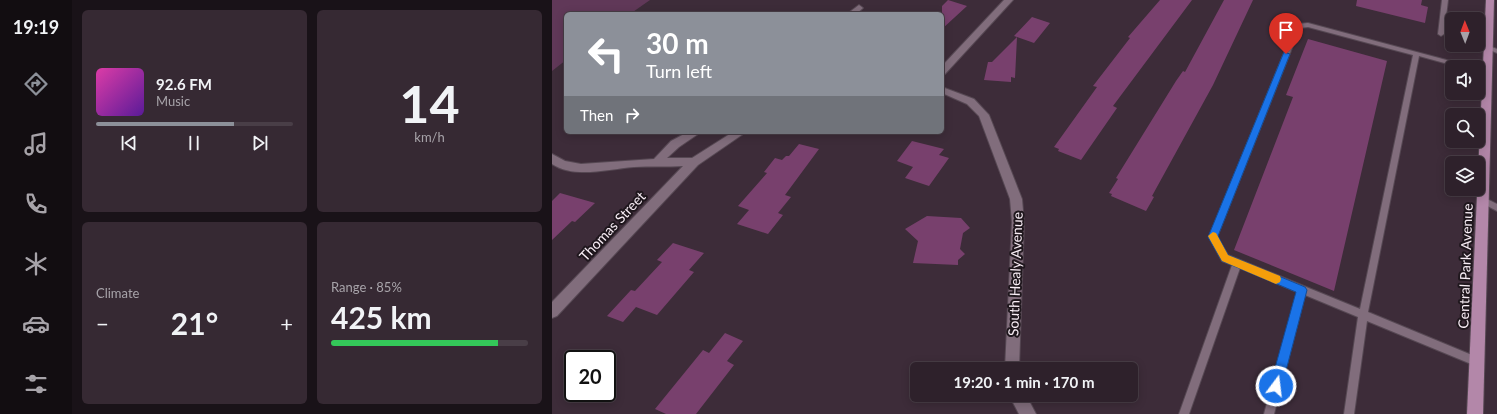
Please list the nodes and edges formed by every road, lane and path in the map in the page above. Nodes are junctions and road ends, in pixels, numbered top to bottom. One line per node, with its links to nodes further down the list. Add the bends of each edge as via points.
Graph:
1 (1009, 0): 11 (street)
2 (1445, 0): 6 (lane)
3 (1490, 0): 7 (main road, Central Park Avenue)
4 (859, 8): 5 (street)
5 (854, 12)
6 (1441, 34)
7 (1493, 49): 10 (main road, Central Park Avenue)
8 (1416, 54): 9 (lane); 21 (lane, via 1308,24 1298,26 1213,237 1225,258); 24 (lane)
9 (1445, 61)
10 (1485, 67)
11 (944, 70)
12 (944, 91): 26 (street, South Healy Avenue, via 974,102 979,107 1016,199 1018,222)
13 (1483, 100): 19 (main road, Central Park Avenue)
14 (692, 134): 17 (street, via 675,144)
15 (739, 134): 18 (street, Thomas Street)
16 (552, 158): 17 (street, via 562,165 581,168)
17 (657, 162): 18 (street)
18 (694, 162): 23 (street, Thomas Street)
19 (1483, 200): 20 (lane); 25 (main road, Central Park Avenue)
20 (1497, 208)
21 (1237, 263): 22 (lane); 29 (lane)
22 (1302, 290): 24 (lane); 30 (lane)
23 (552, 312)
24 (1363, 315): 25 (lane); 31 (lane)
25 (1476, 361): 32 (main road, Central Park Avenue)
26 (1012, 362)
27 (1021, 402): 28 (street)
28 (1028, 414)
29 (1184, 414)
30 (1269, 414)
31 (1349, 414)
32 (1475, 414)

